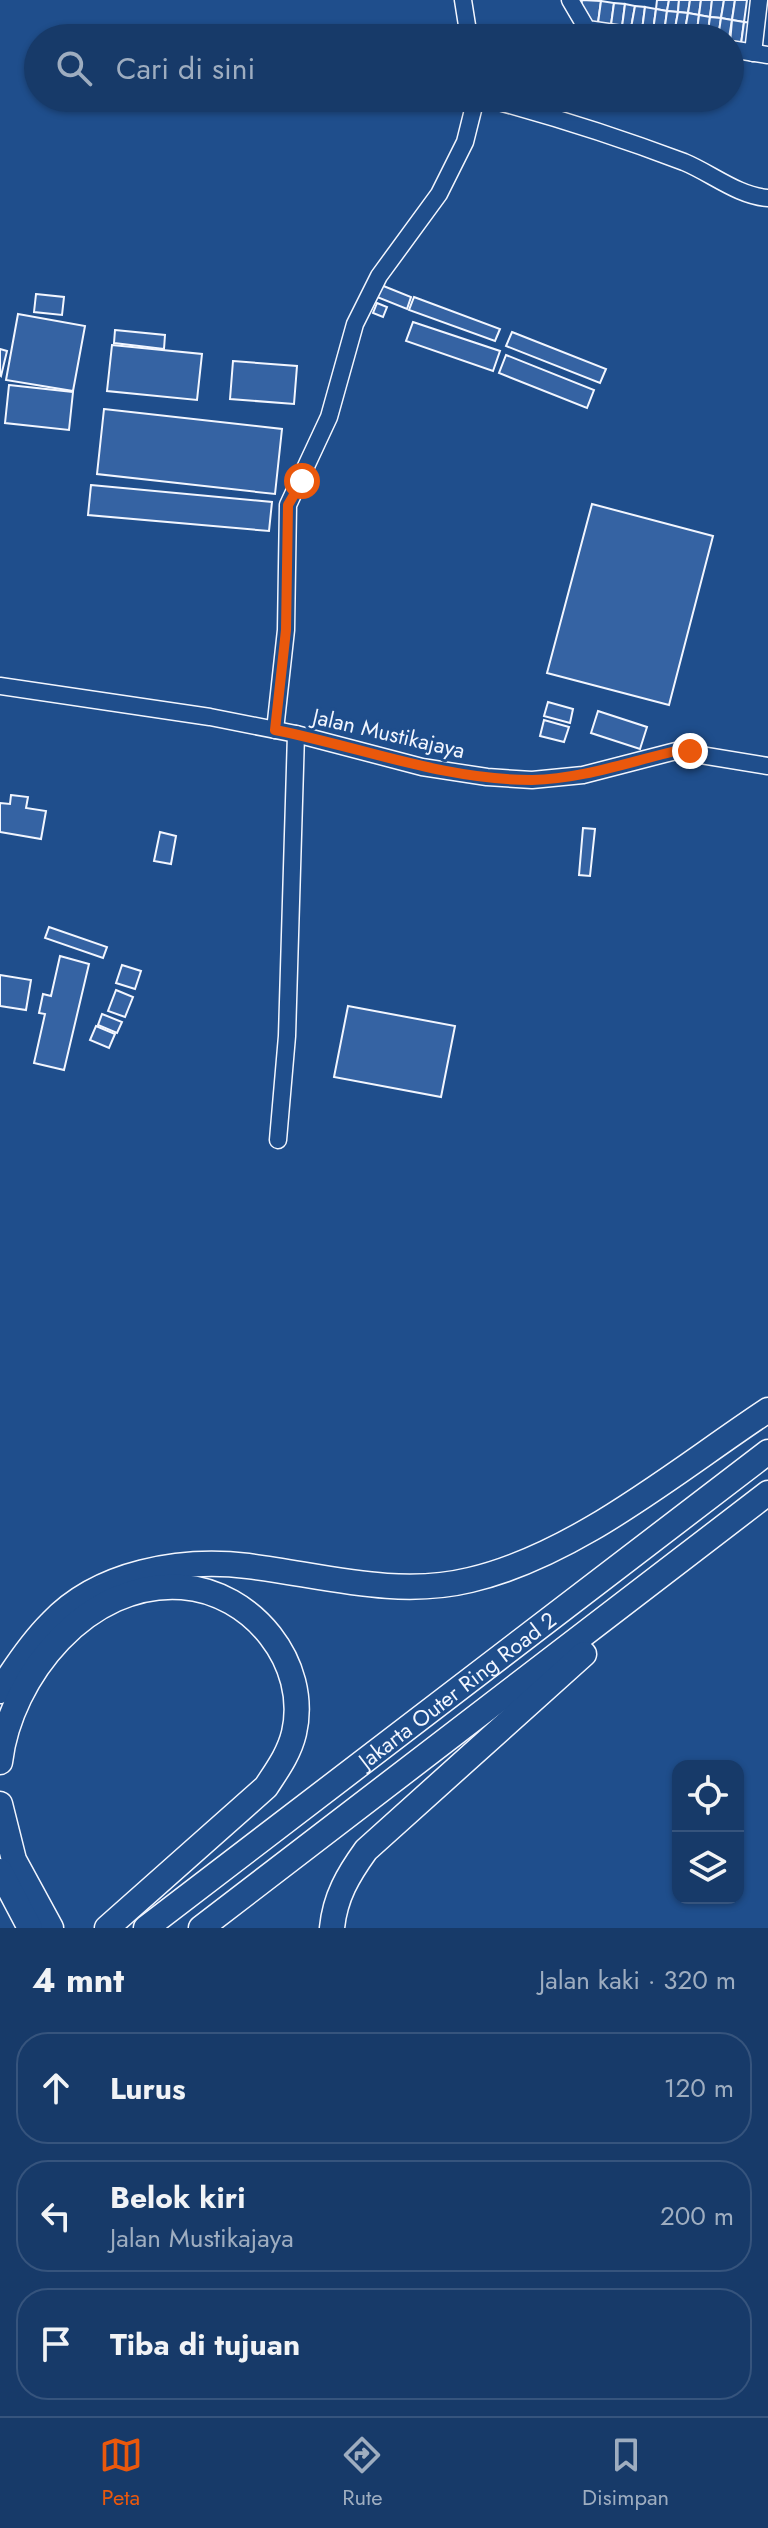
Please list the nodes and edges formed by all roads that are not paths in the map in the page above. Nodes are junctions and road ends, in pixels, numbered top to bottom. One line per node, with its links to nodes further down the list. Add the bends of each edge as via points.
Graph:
1 (463, 0): 4 (street)
2 (570, 0): 5 (street)
3 (759, 0): 6 (street)
4 (467, 24)
5 (582, 24)
6 (760, 54)
7 (472, 112): 11 (street, via 465,142 439,194 379,276 355,324 329,417 288,505 286,630)
8 (537, 112): 9 (street, via 667,156)
9 (760, 198)
10 (0, 686): 11 (street, Jalan Mustikajaya)
11 (275, 730): 12 (street, Jalan Mustikajaya)
12 (296, 734): 13 (street, Jalan Mustikajaya, via 422,767 487,777 583,775 676,751); 14 (street, via 287,1036)
13 (768, 766)
14 (278, 1140)
15 (768, 1410): 19 (highway, via 577,1536 489,1576 380,1585 213,1563 117,1580 52,1621)
16 (768, 1452): 25 (highway, Jakarta Outer Ring Road 2)
17 (768, 1493): 18 (highway, Jakarta Outer Ring Road 2)
18 (726, 1527): 26 (highway, Jakarta Outer Ring Road 2); 27 (highway, via 366,1850 346,1878)
19 (0, 1691)
20 (0, 1762): 24 (highway, via 15,1700 35,1667 80,1623 122,1599 152,1589 212,1592 237,1604 279,1647 296,1704 294,1733 283,1761 266,1787)
21 (0, 1804): 23 (highway)
22 (0, 1871): 23 (highway)
23 (35, 1919)
24 (107, 1928)
25 (146, 1928)
26 (201, 1928)
27 (332, 1928)

